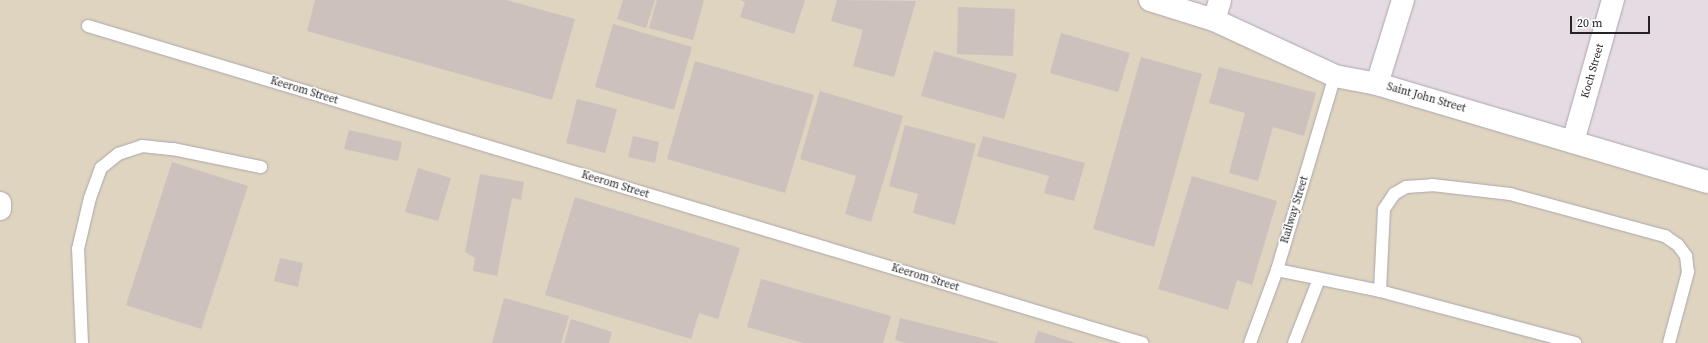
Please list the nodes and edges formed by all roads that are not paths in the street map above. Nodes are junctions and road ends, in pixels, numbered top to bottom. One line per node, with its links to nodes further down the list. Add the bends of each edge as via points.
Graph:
1 (1150, 0): 4 (main road, Saint John Street)
2 (1403, 0): 7 (main road)
3 (1613, 0): 8 (main road, Koch Street)
4 (1217, 10): 6 (main road, Saint John Street)
5 (88, 26): 17 (lane, Keerom Street)
6 (1335, 76): 7 (main road, Saint John Street); 13 (lane, Railway Street)
7 (1377, 84): 8 (main road, Saint John Street)
8 (1573, 142): 10 (main road, Saint John Street)
9 (261, 167): 16 (lane, via 173,149 142,146 118,154 101,168 90,198 78,249)
10 (1708, 182)
11 (0, 203): 12 (main road)
12 (0, 209)
13 (1276, 270): 14 (lane); 18 (lane, Railway Street)
14 (1319, 279): 15 (lane); 19 (lane)
15 (1380, 291): 20 (lane); 21 (lane, via 1384,209 1394,194 1406,187 1432,185 1510,194 1665,236 1678,245 1686,256 1688,272)
16 (82, 343)
17 (1142, 343)
18 (1250, 343)
19 (1294, 343)
20 (1575, 343)
21 (1669, 343)

